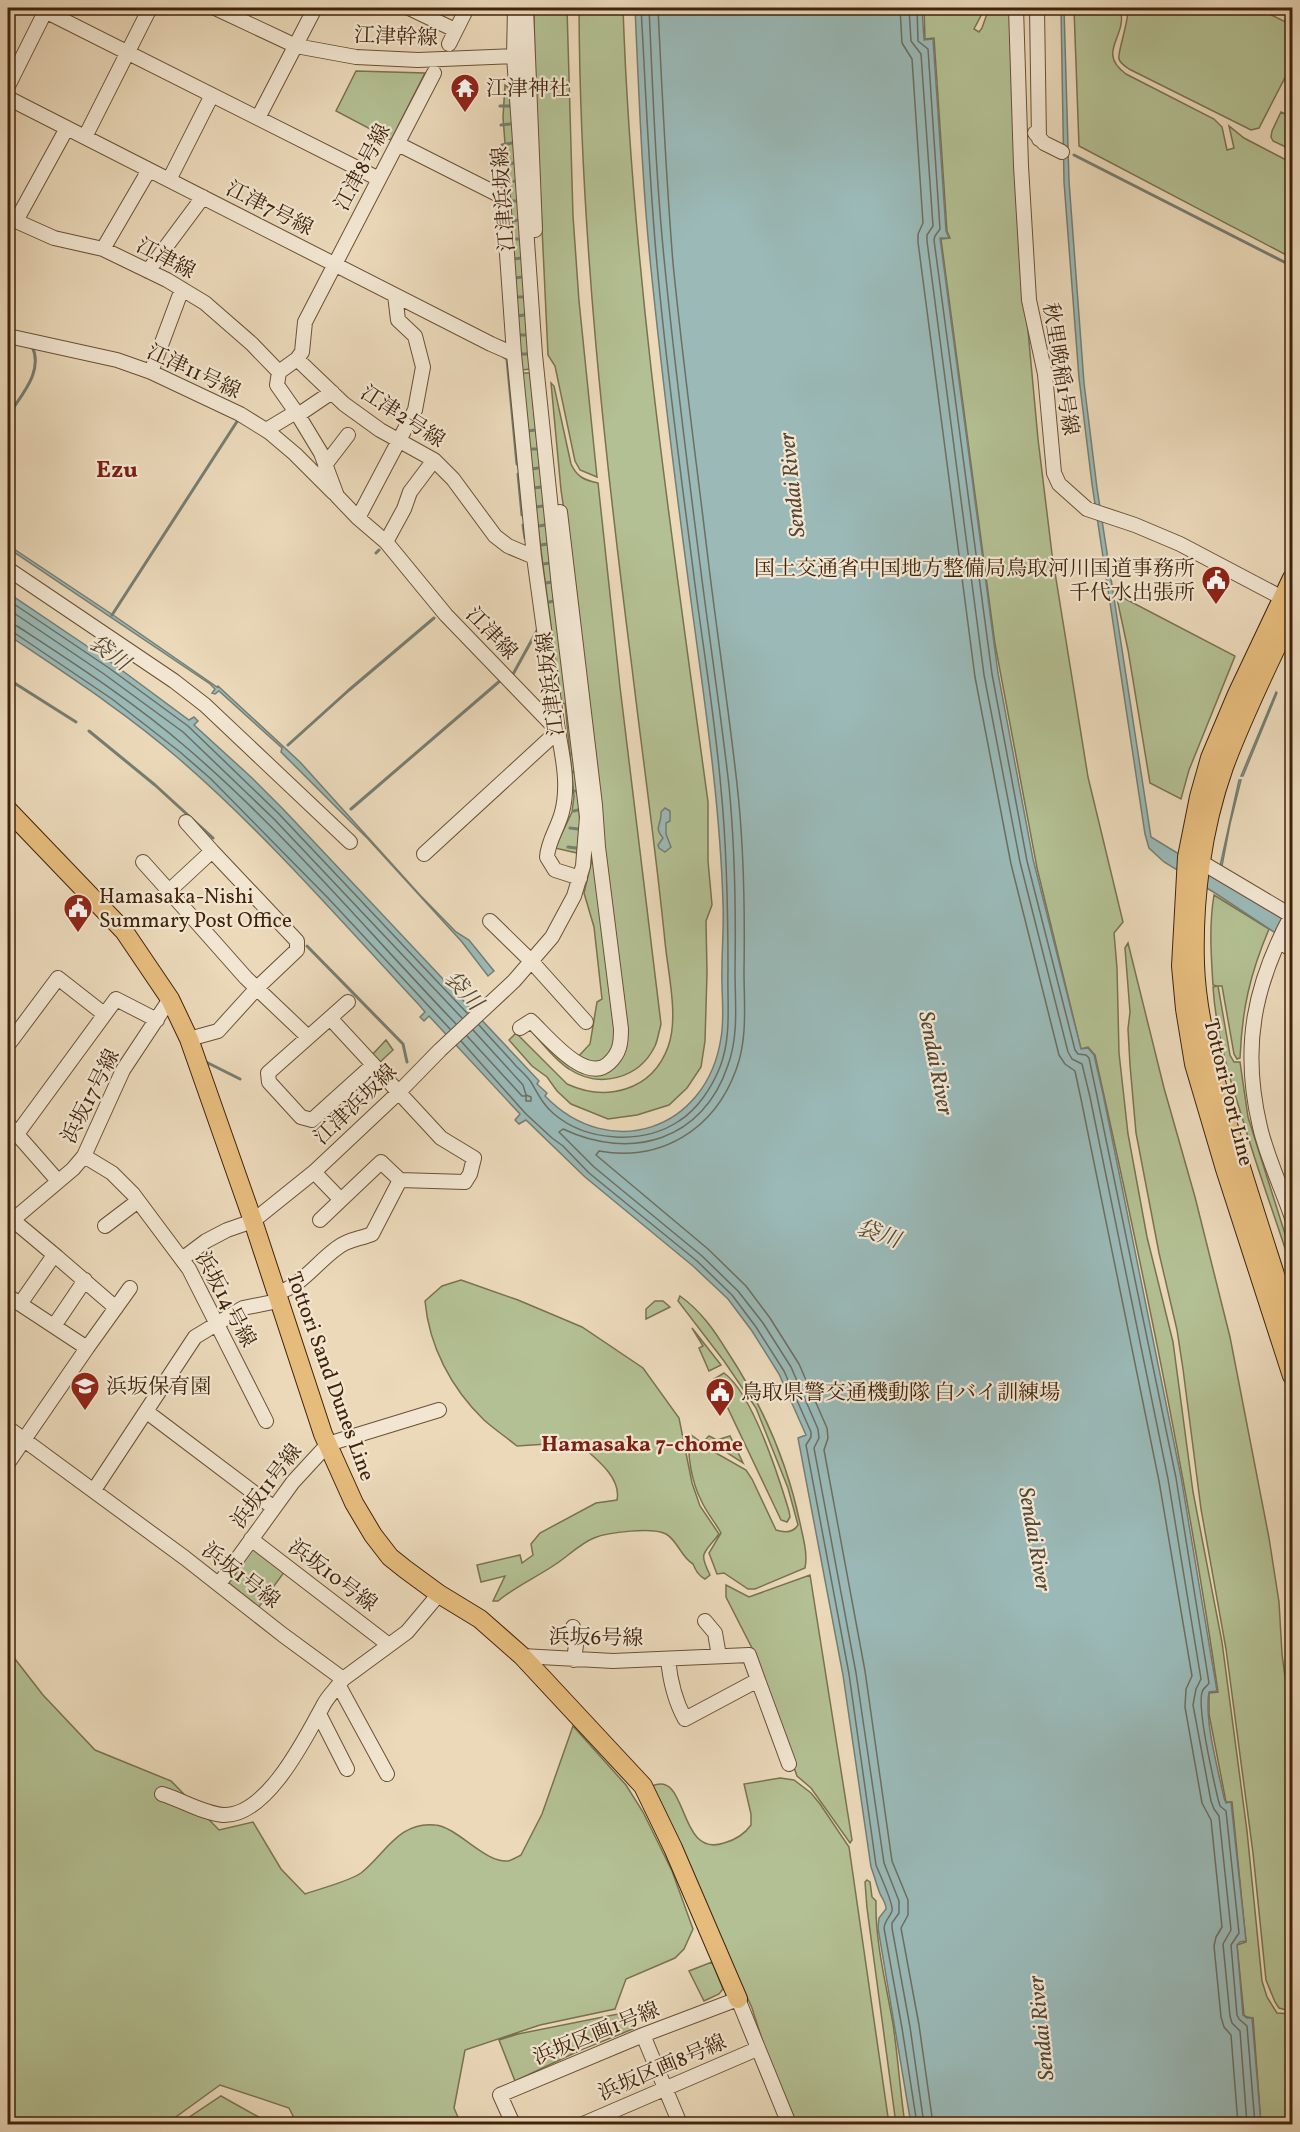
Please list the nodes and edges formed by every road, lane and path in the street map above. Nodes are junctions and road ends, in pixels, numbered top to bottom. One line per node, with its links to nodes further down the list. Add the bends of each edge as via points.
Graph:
1 (150, 8): 14 (street)
2 (215, 8): 13 (street, 江津幹線)
3 (315, 8): 13 (street)
4 (409, 8): 11 (street)
5 (467, 8): 11 (street)
6 (515, 8): 15 (street, 江津浜坂線)
7 (526, 8): 80 (street, via 545,386 621,1046 606,1066 584,1068 531,1021)
8 (1016, 8): 20 (street, 秋里晩稲1号線)
9 (1037, 8): 24 (street)
10 (44, 9): 14 (street); 17 (street)
11 (455, 30): 12 (street)
12 (448, 44)
13 (296, 46): 15 (street, 江津幹線, via 356,57); 21 (street)
14 (128, 53): 18 (street); 23 (street)
15 (514, 57): 65 (street, 江津浜坂線, via 535,356 587,817)
16 (434, 73): 25 (street, 江津8号線)
17 (8, 86)
18 (212, 95): 21 (street); 29 (street)
19 (8, 98): 22 (street, 江津7号線)
20 (1019, 99): 24 (street); 55 (street, 秋里晩稲1号線, via 1029,300 1045,374 1054,473 1059,484 1092,510 1180,544)
21 (258, 118): 28 (street)
22 (67, 128): 23 (street, 江津7号線); 31 (street)
23 (85, 137): 27 (street, 江津7号線)
24 (1039, 140): 26 (street)
25 (398, 144): 28 (street, 江津8号線); 38 (street, 江津線, via 503,197)
26 (1062, 152)
27 (149, 170): 29 (street, 江津7号線); 32 (street)
28 (379, 179): 33 (street, 江津8号線)
29 (169, 180): 30 (street, 江津7号線)
30 (203, 197): 33 (street, 江津7号線); 34 (street)
31 (12, 221): 32 (street, 江津線, via 54,238)
32 (103, 249): 34 (street, 江津線)
33 (334, 264): 36 (street, 江津7号線); 39 (street, 江津8号線, via 305,321 302,352)
34 (148, 270): 35 (street, 江津線)
35 (182, 290): 40 (street); 41 (street, 江津線, via 205,303)
36 (395, 295): 38 (street, 江津7号線); 46 (street, via 398,320 415,336 423,367 415,410)
37 (8, 336): 40 (street, 江津11号線, via 117,360)
38 (514, 354): 52 (street, 江津線)
39 (297, 359): 41 (street); 42 (street, 江津2号線)
40 (151, 372): 44 (street, 江津11号線)
41 (279, 372): 43 (street, 江津線, via 277,385)
42 (332, 392): 43 (street); 46 (street, 江津2号線)
43 (297, 413): 44 (street); 48 (street, 江津線)
44 (266, 430): 49 (street, 江津11号線)
45 (348, 435): 48 (street)
46 (400, 441): 47 (street, 江津2号線); 50 (street)
47 (434, 460): 51 (street, via 410,492); 52 (street, 江津2号線, via 495,536)
48 (325, 465): 49 (street, 江津線)
49 (337, 496): 50 (street, 江津線)
50 (358, 518): 51 (street, 江津線)
51 (386, 542): 57 (street, 江津線, via 446,615)
52 (534, 557): 57 (street, 江津線)
53 (8, 569): 60 (street, via 205,705)
54 (1293, 578): 55 (main road, Tottori Port Line)
55 (1287, 600): 63 (main road, Tottori Port Line, via 1210,758 1198,797)
56 (1293, 614): 63 (main road, Tottori Port Line, via 1224,768)
57 (558, 731): 62 (street); 65 (street, via 565,797 547,857 555,870)
58 (8, 810): 74 (main road, Tottori Sand Dunes Line, via 124,931)
59 (186, 822): 61 (street)
60 (350, 842)
61 (212, 851): 67 (street); 73 (street, via 297,941 297,950)
62 (424, 854)
63 (1196, 861): 66 (main road, Tottori Port Line); 68 (street)
64 (143, 862): 67 (street)
65 (580, 878): 72 (street, 江津浜坂線, via 561,923)
66 (1192, 882): 107 (main road, Tottori Port Line, via 1195,965 1205,1042); 109 (main road, Tottori Port Line, via 1181,966 1194,1064)
67 (169, 891): 73 (street)
68 (1292, 916): 70 (street)
69 (490, 921): 72 (street)
70 (1280, 940): 71 (street); 93 (street, via 1257,1000 1250,1040 1252,1089 1260,1129)
71 (1293, 950)
72 (532, 962): 79 (street); 85 (street, 江津浜坂線)
73 (256, 988): 81 (street); 82 (street, via 218,1031)
74 (170, 999): 78 (street, 浜坂17号線); 82 (main road, Tottori Sand Dunes Line)
75 (348, 1002): 77 (street)
76 (104, 1014): 78 (street, via 116,999); 83 (street, via 58,978); 86 (street)
77 (330, 1018): 81 (street); 84 (street)
78 (157, 1020): 87 (street, 浜坂17号線, via 123,1070)
79 (586, 1022)
80 (520, 1028)
81 (308, 1037): 84 (street, via 268,1073 269,1082 301,1117 312,1120)
82 (189, 1039): 96 (main road, Tottori Sand Dunes Line)
83 (8, 1045)
84 (374, 1065): 85 (street)
85 (398, 1093): 88 (street, 江津浜坂線); 89 (street, via 441,1138 474,1158 465,1182)
86 (12, 1129): 90 (street)
87 (84, 1156): 90 (street, 浜坂17号線); 92 (street, 浜坂14号線, via 112,1173)
88 (314, 1172): 91 (street); 96 (street, 江津浜坂線)
89 (400, 1180): 91 (street, via 381,1162); 102 (street, via 372,1234 348,1240)
90 (58, 1181): 94 (street, 浜坂17号線)
91 (341, 1200): 95 (street)
92 (138, 1201): 97 (street); 99 (street, 浜坂14号線)
93 (1293, 1218)
94 (9, 1220): 98 (street)
95 (320, 1220)
96 (253, 1221): 99 (street, 江津浜坂線, via 206,1241); 102 (main road, Tottori Sand Dunes Line)
97 (105, 1226)
98 (57, 1257): 100 (street); 103 (street)
99 (182, 1259): 105 (street, 浜坂14号線)
100 (85, 1280): 104 (street); 106 (street)
101 (130, 1288): 104 (street)
102 (277, 1297): 105 (street, via 243,1308); 115 (main road, Tottori Sand Dunes Line)
103 (14, 1300): 106 (street)
104 (116, 1308): 108 (street)
105 (216, 1324): 111 (street, via 195,1337); 112 (street, 浜坂14号線)
106 (54, 1326): 108 (street)
107 (1293, 1328)
108 (87, 1348): 114 (street)
109 (1293, 1377)
110 (439, 1410): 115 (street)
111 (147, 1412): 117 (street); 118 (street)
112 (266, 1422)
113 (8, 1428): 114 (street, 浜坂1号線)
114 (23, 1440): 116 (street); 117 (street, 浜坂1号線)
115 (327, 1444): 118 (street, 浜坂11号線); 121 (main road, Tottori Sand Dunes Line, via 373,1535 390,1557)
116 (8, 1463)
117 (94, 1490): 120 (street, 浜坂1号線)
118 (274, 1508): 119 (street, 浜坂11号線)
119 (251, 1539): 120 (street, 浜坂11号線); 124 (street, 浜坂10号線)
120 (219, 1584): 130 (street, 浜坂1号線)
121 (439, 1594): 124 (street, via 407,1632); 125 (main road, Tottori Sand Dunes Line, via 480,1619)
122 (705, 1621): 126 (street, via 715,1633)
123 (573, 1627): 128 (street)
124 (389, 1645): 130 (street)
125 (522, 1656): 128 (street, 浜坂6号線); 138 (main road, Tottori Sand Dunes Line, via 643,1786)
126 (719, 1656): 127 (street, 浜坂6号線); 129 (street, 浜坂6号線, via 749,1655)
127 (668, 1659): 128 (street, 浜坂6号線); 129 (street, 浜坂6号線, via 669,1674 685,1719)
128 (574, 1660)
129 (758, 1680): 132 (street)
130 (341, 1682): 131 (street); 134 (street)
131 (320, 1714): 133 (street); 137 (street, via 258,1802 225,1815)
132 (789, 1764)
133 (347, 1769)
134 (387, 1774)
135 (162, 1794): 137 (street)
136 (194, 1795): 137 (street)
137 (208, 1810)
138 (738, 1999): 139 (street, 浜坂区画1号線); 140 (street)
139 (643, 2035): 141 (street); 142 (street, 浜坂区画1号線, via 500,2095)
140 (757, 2049): 141 (street, 浜坂区画8号線); 145 (street)
141 (664, 2089): 143 (street, 浜坂区画8号線); 144 (street)
142 (513, 2124)
143 (583, 2124)
144 (680, 2124)
145 (789, 2124)

